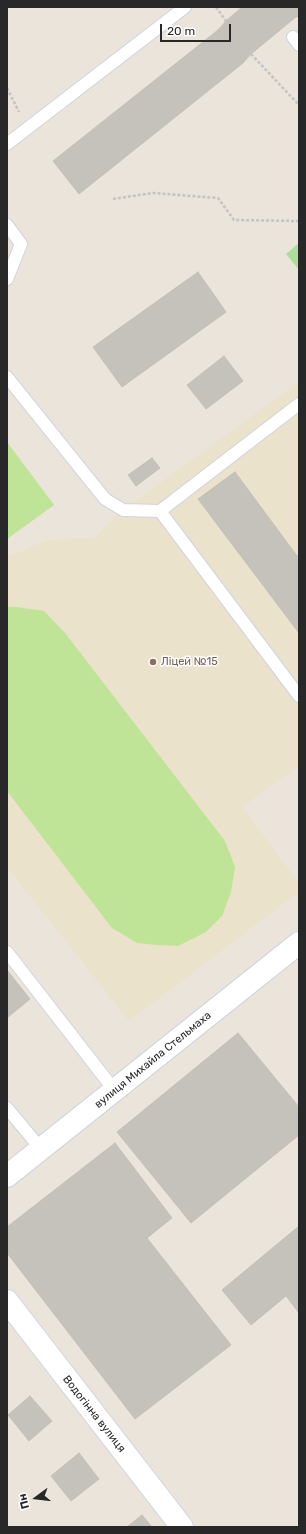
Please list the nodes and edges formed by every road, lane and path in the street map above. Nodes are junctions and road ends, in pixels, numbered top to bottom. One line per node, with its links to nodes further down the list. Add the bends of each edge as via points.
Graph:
1 (185, 7): 7 (lane)
2 (216, 7): 3 (path)
3 (226, 21)
4 (251, 54): 6 (path)
5 (7, 88): 7 (path)
6 (299, 105)
7 (27, 129): 8 (lane)
8 (7, 144)
9 (113, 198): 10 (path, via 153,193 218,198 234,220)
10 (299, 221)
11 (7, 225): 12 (lane, via 22,244)
12 (7, 279)
13 (7, 377): 15 (lane, via 105,499 123,510)
14 (299, 404): 15 (lane)
15 (160, 511): 16 (lane)
16 (299, 696)
17 (299, 943): 19 (street, вулиця Михайла Стельмаха)
18 (7, 952): 19 (lane)
19 (115, 1091): 21 (street, вулиця Михайла Стельмаха)
20 (7, 1108): 21 (lane)
21 (41, 1149): 22 (street, вулиця Михайла Стельмаха)
22 (7, 1176)
23 (7, 1301): 24 (street, Водогінна вулиця)
24 (182, 1527)

